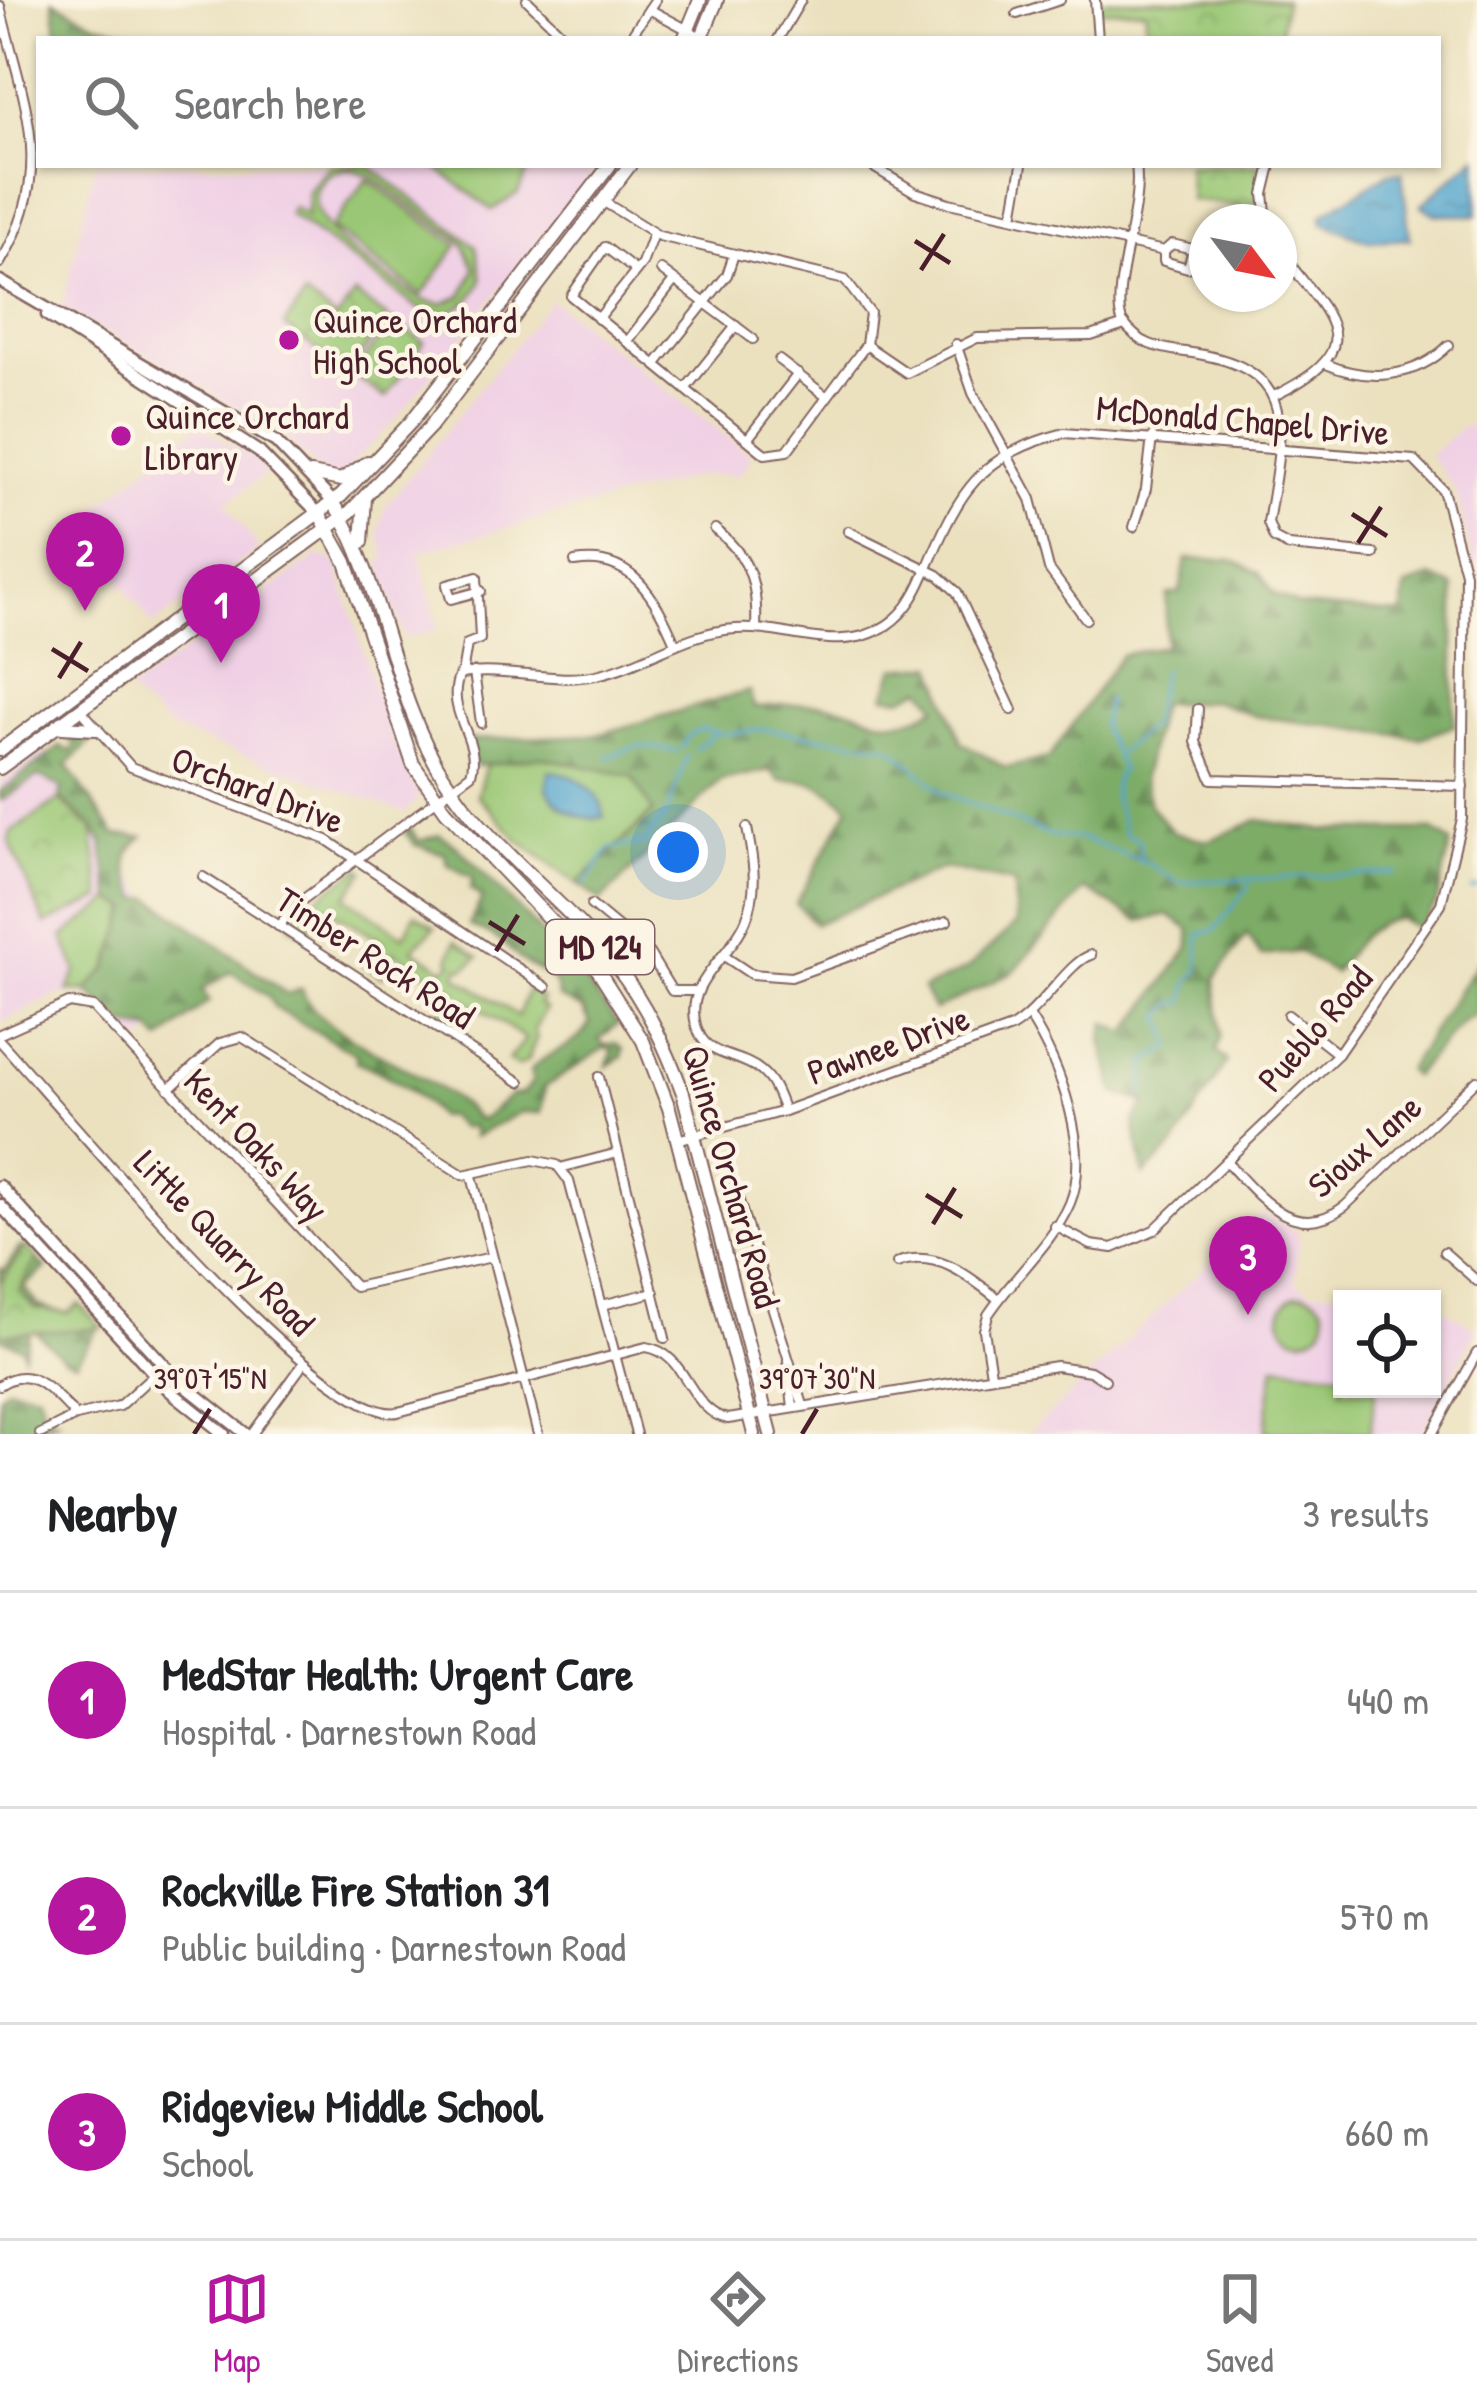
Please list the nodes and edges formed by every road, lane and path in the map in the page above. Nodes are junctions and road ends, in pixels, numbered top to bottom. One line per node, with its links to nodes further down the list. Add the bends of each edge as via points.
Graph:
1 (527, 0): 10 (street)
2 (700, 0): 13 (main road)
3 (717, 0): 14 (main road)
4 (801, 0): 15 (street)
5 (1060, 0): 9 (street)
6 (1095, 0): 16 (street)
7 (652, 4): 11 (street); 12 (street)
8 (0, 6): 30 (street, via 33,142 14,235)
9 (1017, 14)
10 (564, 36)
11 (631, 36)
12 (694, 36)
13 (695, 36)
14 (696, 36)
15 (780, 36)
16 (1098, 36)
17 (608, 168): 56 (main road)
18 (628, 168): 23 (main road)
19 (875, 168): 25 (street, via 915,192)
20 (1021, 168): 25 (street)
21 (1136, 168): 27 (street)
22 (1270, 168): 24 (street)
23 (604, 202): 26 (street); 58 (main road, via 430,427)
24 (1265, 204)
25 (1012, 218): 27 (street)
26 (653, 234): 29 (street); 33 (street)
27 (1132, 244): 28 (street); 38 (street, via 1119,312)
28 (1164, 251)
29 (734, 254): 36 (street); 43 (street, via 845,280 870,314)
30 (0, 263)
31 (661, 270): 34 (street)
32 (1297, 271): 47 (street, via 1329,310)
33 (635, 272): 37 (street); 37 (street, via 604,248 571,291)
34 (674, 280): 36 (street); 41 (street)
35 (0, 281): 57 (street, Quince Orchard Road, via 275,442); 60 (street, Quince Orchard Road, via 259,452)
36 (705, 303): 39 (street); 46 (street)
37 (598, 319): 41 (street)
38 (1125, 325): 42 (street, via 1091,336); 51 (street, via 1144,344 1239,362)
39 (736, 326): 40 (street); 49 (street)
40 (753, 340)
41 (627, 342): 46 (street)
42 (956, 344): 43 (street, via 907,373); 55 (street)
43 (866, 345): 50 (street)
44 (1449, 345): 47 (street, via 1433,361 1373,378)
45 (779, 360): 48 (street)
46 (656, 364): 49 (street)
47 (1326, 364): 51 (street)
48 (798, 374): 50 (street); 52 (street)
49 (686, 388): 52 (street)
50 (827, 397): 52 (street, via 787,451 765,454)
51 (1274, 397): 54 (street)
52 (749, 437)
53 (1152, 437): 54 (street, McDonald Chapel Drive); 55 (street, McDonald Chapel Drive, via 1064,433); 62 (street)
54 (1278, 448): 67 (street, via 1268,523 1274,538 1289,547); 82 (street, McDonald Chapel Drive, via 1414,460 1434,476 1465,573)
55 (1006, 454): 69 (street, McDonald Chapel Drive, via 959,497); 71 (street, via 1031,499 1049,569)
56 (380, 457): 57 (main road, via 341,480); 59 (main road)
57 (311, 474): 59 (street, Quince Orchard Road)
58 (365, 497): 61 (main road); 66 (main road)
59 (334, 503): 60 (main road); 61 (main road, Quince Orchard Road / MD 124)
60 (320, 515): 64 (main road, Quince Orchard Road / MD 124); 73 (main road)
61 (343, 519): 64 (main road); 66 (main road, Quince Orchard Road / MD 124)
62 (1134, 527)
63 (716, 529): 72 (street, via 750,567)
64 (329, 530): 75 (main road, Quince Orchard Road / MD 124); 80 (main road)
65 (848, 531): 69 (street)
66 (360, 549): 76 (main road, Quince Orchard Road / MD 124)
67 (1374, 554)
68 (575, 562): 74 (street, via 605,562 639,580)
69 (926, 570): 72 (street, McDonald Chapel Drive, via 904,611 865,636 834,641); 81 (street, via 964,602)
70 (481, 591): 78 (street, via 480,639 466,644)
71 (1086, 619)
72 (756, 629): 74 (street, McDonald Chapel Drive)
73 (146, 643): 80 (main road); 86 (main road)
74 (675, 644): 77 (street, McDonald Chapel Drive, via 590,676)
75 (374, 653): 76 (main road); 90 (main road, Quince Orchard Road / MD 124, via 411,759)
76 (398, 670): 89 (main road, Quince Orchard Road / MD 124, via 417,728)
77 (474, 672): 78 (street, McDonald Chapel Drive); 83 (street)
78 (462, 674): 89 (street, via 456,713 475,766)
79 (1198, 709): 88 (street, via 1196,742 1212,779)
80 (81, 710): 84 (main road); 85 (street, Orchard Drive); 86 (main road)
81 (1012, 710)
82 (1463, 718): 88 (street, Pueblo Road)
83 (482, 723)
84 (55, 728): 85 (main road); 87 (main road)
85 (96, 730): 92 (street, Orchard Drive, via 135,770 318,836)
86 (0, 750)
87 (0, 768)
88 (1463, 786): 104 (street, Pueblo Road, via 1455,865 1441,904)
89 (452, 790): 90 (street); 110 (main road, Quince Orchard Road / MD 124, via 631,986 664,1043)
90 (437, 801): 92 (street); 111 (main road, Quince Orchard Road / MD 124, via 611,987 643,1041)
91 (746, 828): 98 (street, via 754,888 746,921)
92 (357, 859): 96 (street); 99 (street, Orchard Drive)
93 (203, 877): 96 (street, Timber Rock Road)
94 (591, 905): 100 (street, via 649,953 672,991)
95 (947, 921): 98 (street, via 791,977 751,974)
96 (278, 926): 107 (street, Timber Rock Road)
97 (1091, 955): 102 (street, Pawnee Drive)
98 (724, 956): 100 (street)
99 (546, 987)
100 (695, 991): 109 (street, via 694,1019 707,1045 763,1072)
101 (1288, 1015): 104 (street)
102 (1030, 1017): 109 (street, Pawnee Drive); 119 (street, via 1075,1144 1070,1203)
103 (0, 1037): 108 (street, Kent Oaks Way, via 61,1005 87,1004); 130 (street, Little Quarry Road, via 260,1325)
104 (1338, 1054): 113 (street, Pueblo Road)
105 (599, 1077): 112 (street)
106 (1477, 1080): 113 (street, Sioux Lane, via 1345,1206 1316,1221 1280,1214)
107 (520, 1082)
108 (169, 1089): 115 (street, via 220,1043 250,1039); 121 (street, Kent Oaks Way, via 355,1287)
109 (784, 1112): 110 (street, Pawnee Drive)
110 (694, 1137): 111 (street, Pawnee Drive); 137 (main road, Quince Orchard Road / MD 124)
111 (677, 1140): 139 (main road, Quince Orchard Road / MD 124)
112 (618, 1153): 114 (street); 124 (street)
113 (1226, 1161): 119 (street, Pueblo Road, via 1129,1245 1091,1245)
114 (560, 1168): 115 (street, via 532,1160); 126 (street)
115 (472, 1176): 121 (street)
116 (0, 1186): 131 (street)
117 (734, 1186): 136 (street)
118 (0, 1205): 131 (street)
119 (1055, 1226): 125 (street)
120 (1444, 1252): 123 (street)
121 (492, 1257): 133 (street)
122 (897, 1263): 125 (street, via 946,1264)
123 (1477, 1281)
124 (654, 1292): 126 (street); 127 (street)
125 (998, 1299): 132 (street, via 984,1330)
126 (602, 1306): 129 (street)
127 (665, 1338)
128 (1477, 1353): 147 (street)
129 (615, 1354): 133 (street, Little Quarry Road); 139 (street, Little Quarry Road, via 659,1350 713,1414); 144 (street)
130 (304, 1363): 133 (street, Little Quarry Road, via 380,1414); 142 (street)
131 (160, 1370): 138 (street, via 119,1406); 141 (street); 142 (street)
132 (991, 1374): 134 (street, via 1056,1366); 136 (street)
133 (524, 1379): 143 (street)
134 (1105, 1380)
135 (0, 1385): 138 (street, via 16,1376 36,1379)
136 (798, 1406): 137 (street)
137 (766, 1413): 139 (street); 146 (main road, Quince Orchard Road / MD 124)
138 (76, 1416): 140 (street)
139 (750, 1416): 145 (main road, Quince Orchard Road / MD 124)
140 (40, 1434)
141 (224, 1434)
142 (249, 1434)
143 (538, 1434)
144 (636, 1434)
145 (754, 1434)
146 (771, 1434)
147 (1432, 1434)

